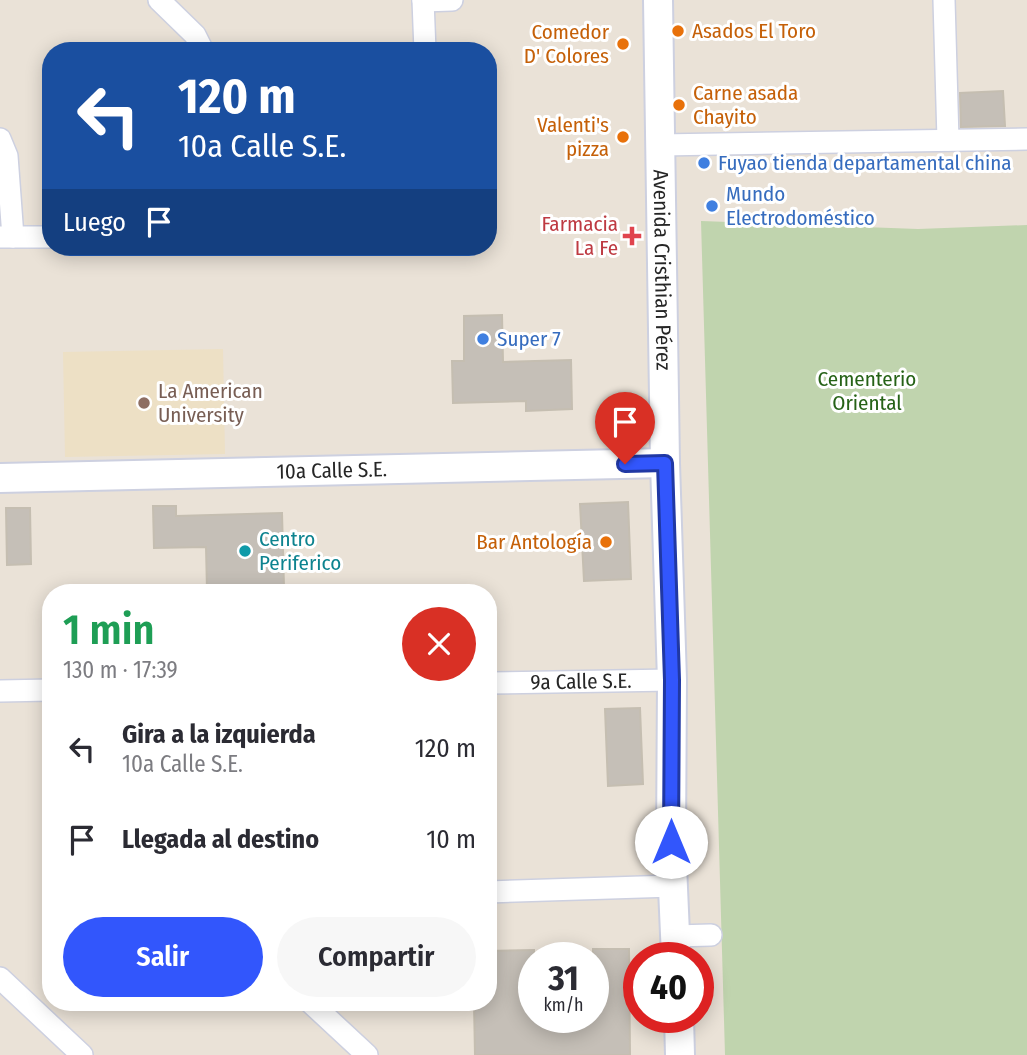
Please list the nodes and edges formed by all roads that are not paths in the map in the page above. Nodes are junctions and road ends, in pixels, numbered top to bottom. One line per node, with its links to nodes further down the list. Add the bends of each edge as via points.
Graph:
1 (159, 0): 6 (street)
2 (423, 0): 3 (street); 7 (street)
3 (452, 0)
4 (658, 0): 11 (street, Avenida Cristhian Pérez)
5 (944, 0): 10 (street)
6 (198, 42)
7 (425, 42)
8 (0, 139): 12 (street, via 7,156)
9 (1027, 139): 10 (street)
10 (948, 140): 11 (street)
11 (660, 145): 14 (street, Avenida Cristhian Pérez)
12 (6, 237): 13 (street)
13 (42, 237)
14 (665, 463): 15 (street, 10a Calle S.E.); 16 (street, Avenida Cristhian Pérez)
15 (0, 478)
16 (672, 680): 17 (street, 9a Calle S.E.); 20 (street, Avenida Cristhian Pérez)
17 (497, 684)
18 (0, 691): 19 (street)
19 (42, 691)
20 (673, 886): 21 (street); 23 (street, Avenida Cristhian Pérez)
21 (497, 892)
22 (711, 934): 24 (street)
23 (676, 942)
24 (688, 942)
25 (0, 978): 28 (street)
26 (320, 1011): 29 (street)
27 (679, 1033): 30 (street)
28 (77, 1053)
29 (367, 1055)
30 (680, 1055)

